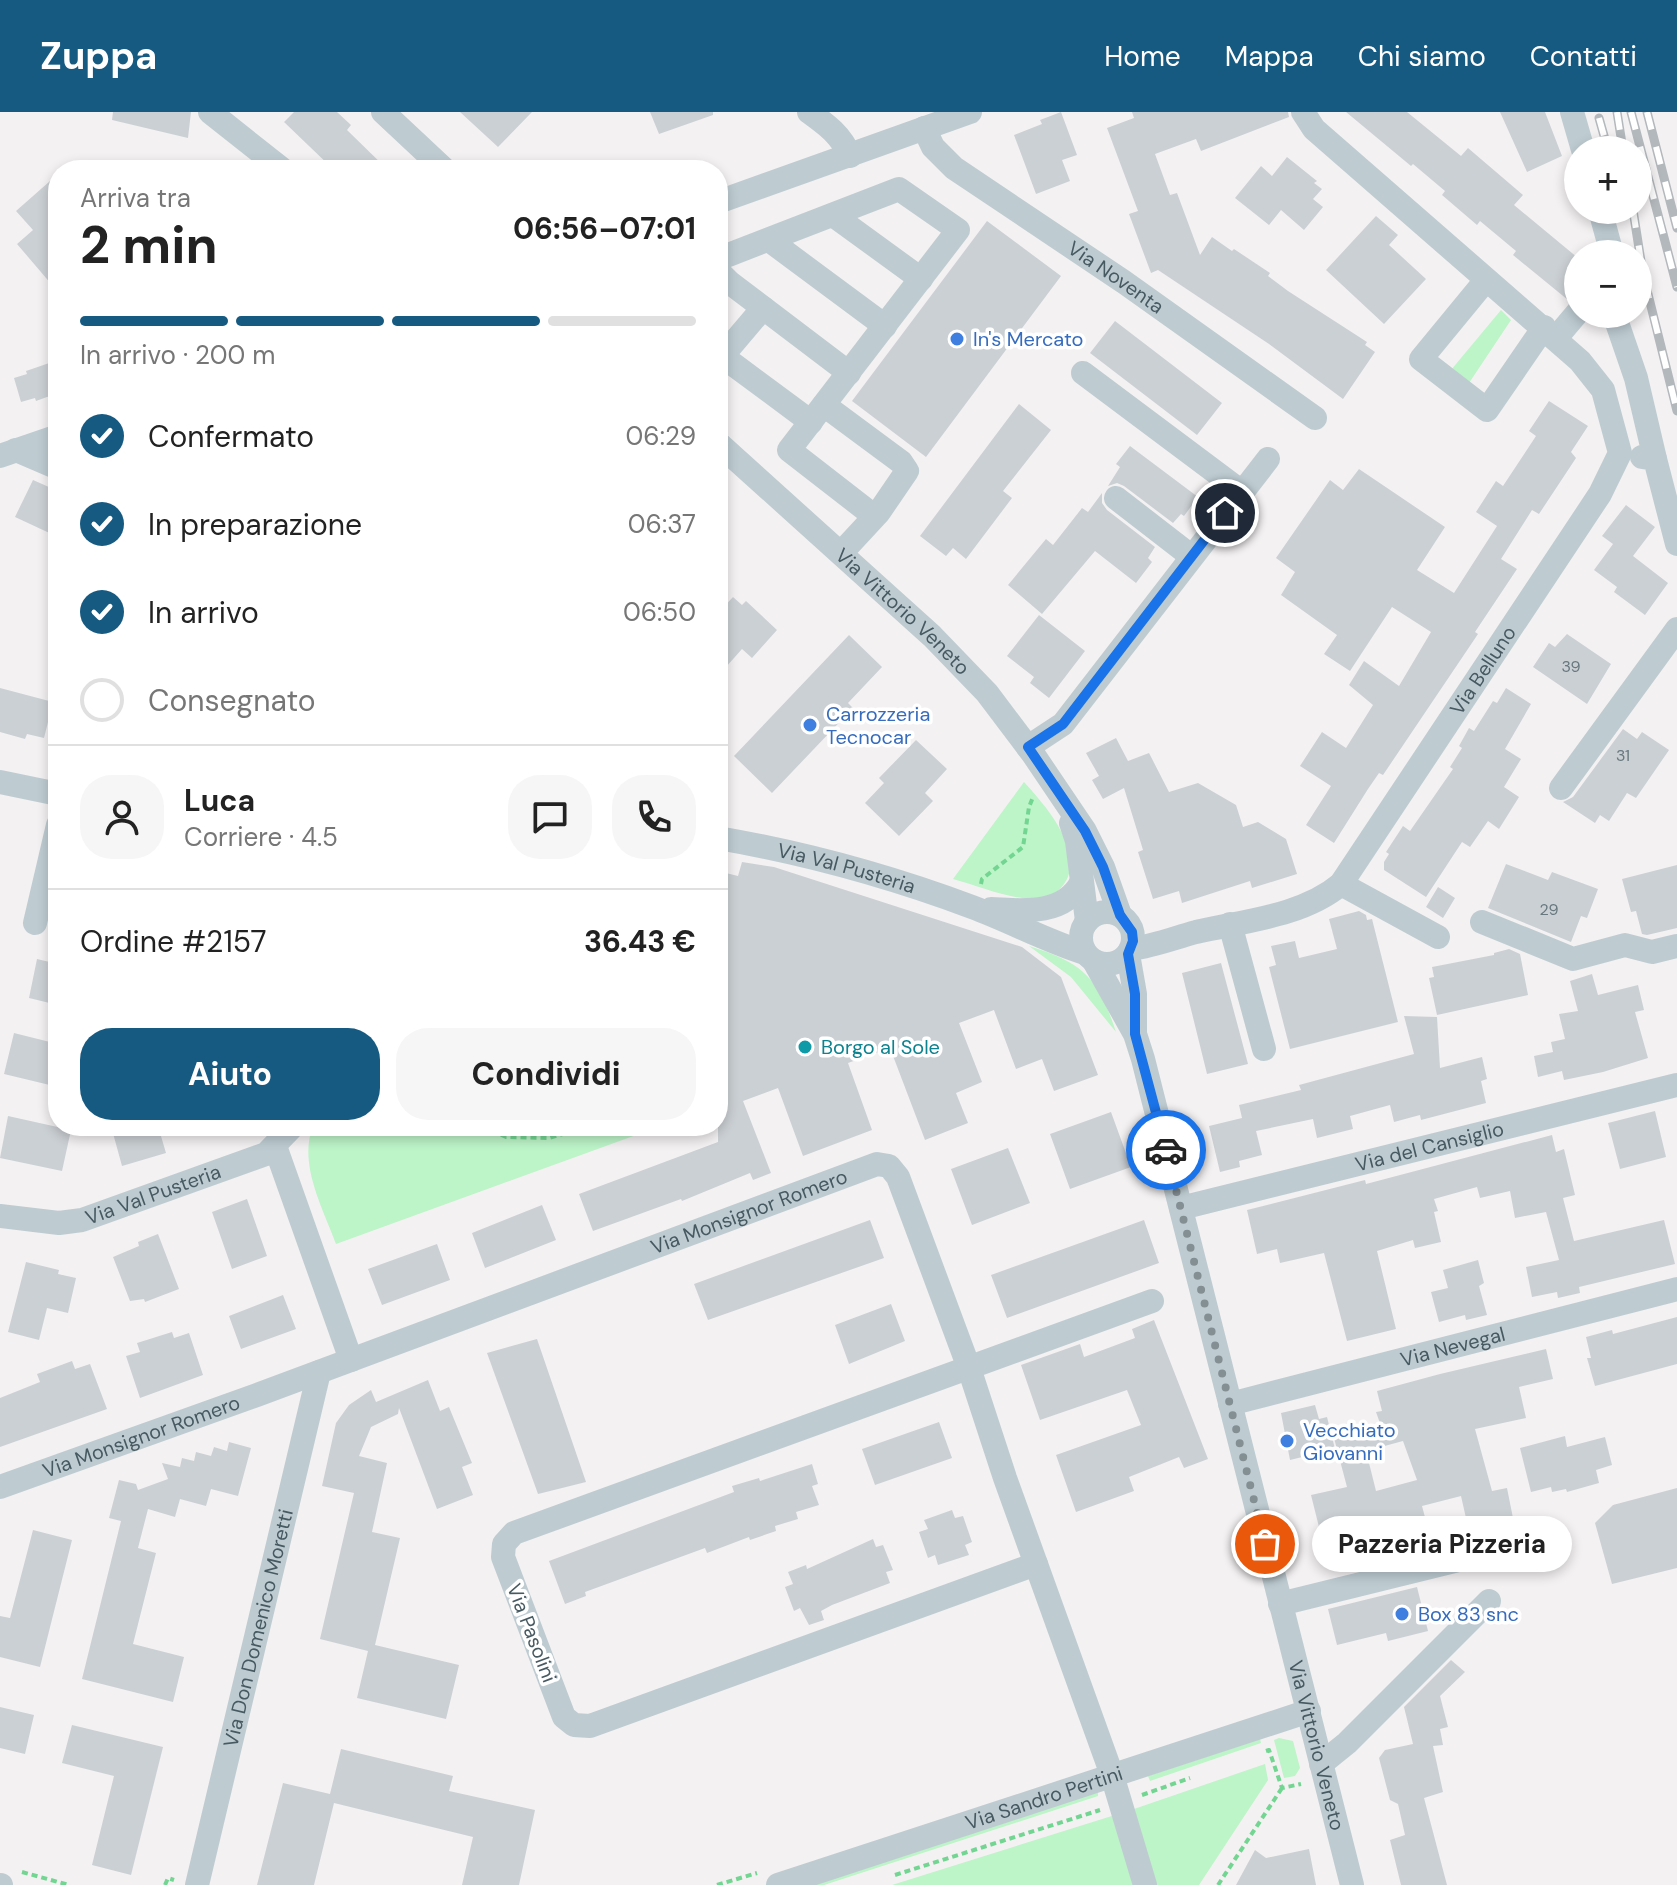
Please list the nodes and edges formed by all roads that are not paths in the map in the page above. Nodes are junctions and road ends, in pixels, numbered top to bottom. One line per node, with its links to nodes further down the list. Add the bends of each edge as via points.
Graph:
1 (210, 112): 10 (street)
2 (383, 112): 11 (street)
3 (809, 112): 9 (street, via 833,129)
4 (970, 112): 7 (street)
5 (1303, 112): 18 (street, via 1314,129)
6 (1572, 112): 8 (street)
7 (924, 128): 9 (street); 29 (street, Via Noventa, via 933,147 954,168)
8 (1579, 136)
9 (850, 156): 12 (street)
10 (270, 160)
11 (434, 160)
12 (728, 199)
13 (833, 215): 14 (street); 17 (street); 17 (street, via 899,189 958,230)
14 (769, 240): 15 (street); 21 (street)
15 (728, 255)
16 (728, 279): 19 (street)
17 (921, 279): 21 (street)
18 (1486, 280): 23 (street); 23 (street, via 1421,359 1487,410)
19 (763, 308): 24 (street); 26 (street)
20 (1564, 322): 23 (street)
21 (885, 326): 26 (street)
22 (1619, 328): 35 (street)
23 (1550, 333): 33 (street, via 1603,390)
24 (728, 349)
25 (728, 363): 28 (street)
26 (849, 373): 28 (street)
27 (1083, 373): 37 (street)
28 (817, 414): 39 (street, via 789,450); 39 (street, via 901,462 907,471)
29 (1315, 418)
30 (48, 439): 32 (street)
31 (728, 452): 41 (street, Via Vittorio Veneto)
32 (8, 453): 36 (street)
33 (1620, 453): 35 (street); 52 (street, Via Belluno, via 1600,494)
34 (1268, 459): 37 (street)
35 (1655, 459): 40 (street)
36 (48, 465)
37 (1242, 492): 42 (street)
38 (1116, 498): 42 (street)
39 (874, 516): 41 (street)
40 (1677, 544)
41 (842, 552): 44 (street, Via Vittorio Veneto, via 964,667)
42 (1191, 556): 44 (street, via 1063,724)
43 (1677, 629): 46 (street)
44 (1028, 747): 48 (street, Via Vittorio Veneto)
45 (0, 782): 47 (street)
46 (1561, 788)
47 (48, 792)
48 (1064, 802): 51 (street, Via Vittorio Veneto, via 1077,841); 54 (street, Via Vittorio Veneto, via 1085,831)
49 (728, 840): 53 (street, Via Val Pusteria, via 823,859)
50 (48, 868): 57 (street)
51 (1081, 883): 53 (street, Via Val Pusteria, via 1074,896 1055,907); 55 (street, Via Vittorio Veneto)
52 (1341, 884): 58 (street, Via Belluno, via 1324,898); 60 (street)
53 (973, 908): 63 (street, Via Val Pusteria)
54 (1124, 919): 55 (street, via 1103,912); 59 (street, Via Belluno); 62 (street, Via Vittorio Veneto, via 1132,932)
55 (1087, 921): 63 (street, Via Vittorio Veneto, via 1081,937)
56 (1482, 922): 61 (street, via 1573,959 1625,945 1652,952)
57 (35, 923)
58 (1230, 924): 59 (street, Via Belluno); 65 (street)
59 (1191, 934): 62 (street, Via Belluno)
60 (1438, 937)
61 (1677, 946)
62 (1129, 952): 63 (street, via 1108,965); 64 (street, Via Vittorio Veneto)
63 (1090, 957): 64 (street, Via Vittorio Veneto)
64 (1135, 1034): 69 (street, Via Vittorio Veneto)
65 (1264, 1049)
66 (1677, 1085): 69 (street, Via del Cansiglio)
67 (284, 1136): 68 (street, Via Val Pusteria)
68 (275, 1146): 70 (street, Via Val Pusteria, via 242,1165 82,1220 59,1223); 73 (street)
69 (1181, 1208): 76 (street, Via Vittorio Veneto)
70 (0, 1216)
71 (1677, 1289): 76 (street, Via Nevegal)
72 (1152, 1301): 74 (street)
73 (351, 1360): 74 (street, Via Monsignor Romero, via 877,1164 889,1166 898,1177); 75 (street, Via Monsignor Romero)
74 (969, 1368): 79 (street, Via Monsignor Romero); 79 (street, Via Pasolini, via 514,1533 504,1544 503,1557 564,1717 574,1725 590,1726)
75 (319, 1372): 77 (street, Via Monsignor Romero); 85 (street, Via Don Domenico Moretti)
76 (1230, 1404): 81 (street, Via Vittorio Veneto)
77 (0, 1487)
78 (1548, 1538): 81 (street)
79 (1036, 1564): 84 (street, Via Monsignor Romero)
80 (1489, 1601): 83 (street)
81 (1280, 1604): 82 (street, Via Vittorio Veneto)
82 (1309, 1711): 83 (street, Via Vittorio Veneto); 84 (street, Via Sandro Pertini)
83 (1321, 1764): 88 (street, Via Vittorio Veneto)
84 (1112, 1775): 86 (street, Via Sandro Pertini); 87 (street, Via Monsignor Romero)
85 (197, 1885)
86 (778, 1885)
87 (1145, 1885)
88 (1352, 1885)

